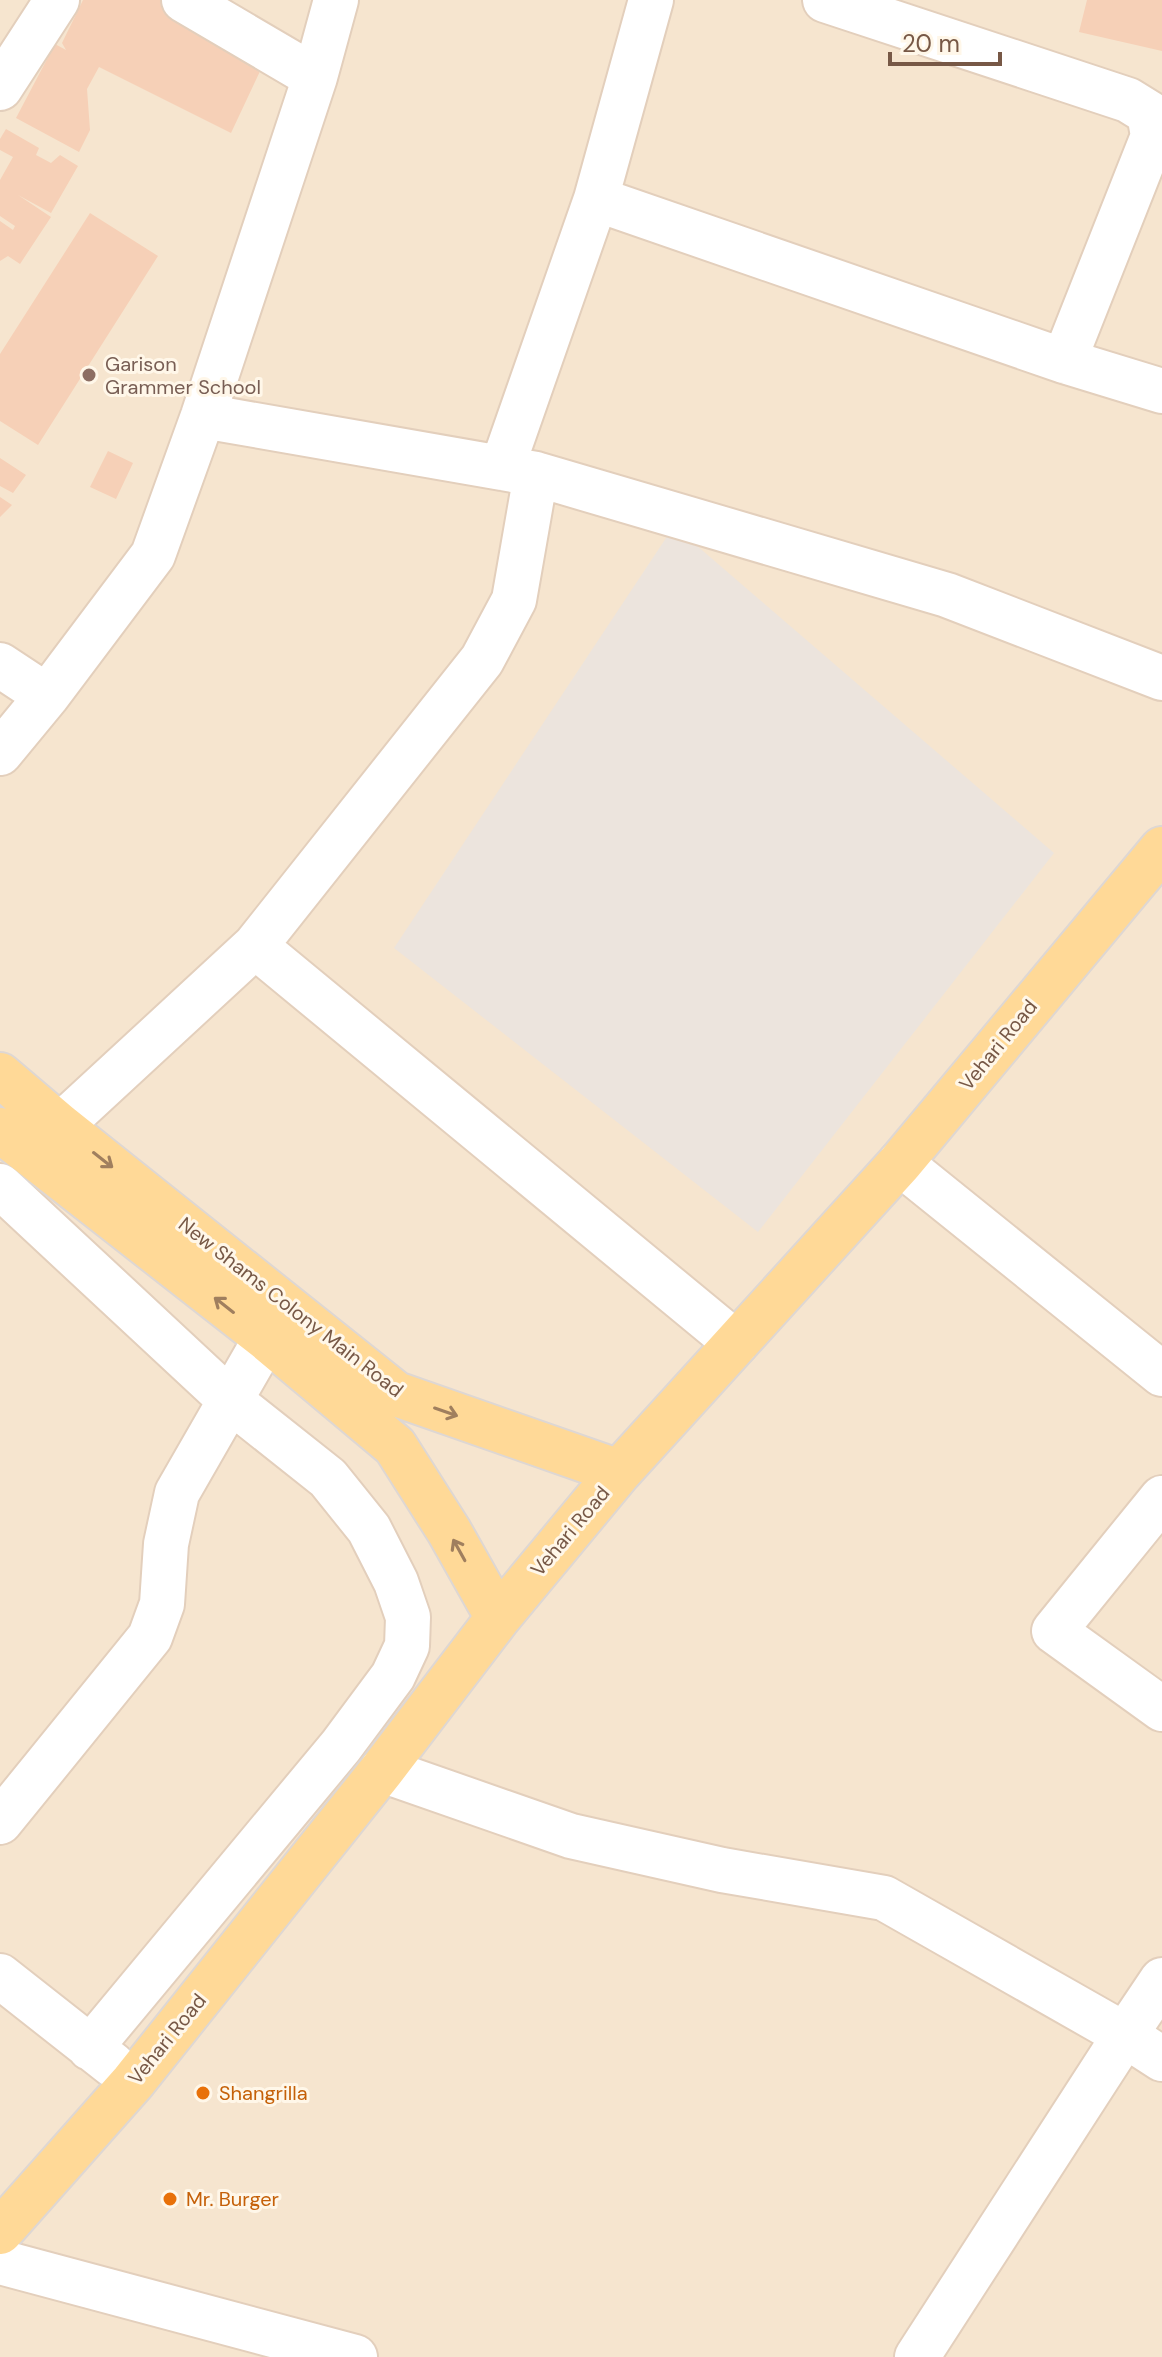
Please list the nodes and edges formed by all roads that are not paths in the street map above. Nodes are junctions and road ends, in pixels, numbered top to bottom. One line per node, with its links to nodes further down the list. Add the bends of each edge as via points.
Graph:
1 (57, 0): 7 (street)
2 (184, 0): 6 (street)
3 (336, 0): 6 (street)
4 (651, 0): 8 (street)
5 (825, 0): 9 (street, via 1128,100 1149,113 1153,136)
6 (315, 77): 11 (street)
7 (0, 88)
8 (596, 199): 9 (street); 12 (street)
9 (1064, 361): 10 (street)
10 (1162, 391)
11 (203, 416): 12 (street); 15 (street, via 153,555)
12 (519, 471): 14 (street, via 947,595); 18 (street, via 514,600 482,660)
13 (0, 665): 15 (street)
14 (1162, 678)
15 (47, 696): 16 (street)
16 (0, 753)
17 (1162, 849): 21 (main road, Vehari Road)
18 (255, 946): 20 (street); 24 (street)
19 (0, 1075): 20 (main road, New Shams Colony Main Road)
20 (25, 1135): 23 (main road, New Shams Colony Main Road)
21 (900, 1163): 24 (main road, Vehari Road); 25 (street)
22 (0, 1186): 26 (street)
23 (278, 1323): 26 (street); 27 (main road, New Shams Colony Main Road, one-way to 27, via 396,1394); 29 (main road, New Shams Colony Main Road, one-way to 23, via 395,1446)
24 (736, 1343): 27 (main road, Vehari Road)
25 (1162, 1374)
26 (231, 1401): 32 (street, via 177,1493 166,1544 162,1604 150,1637); 36 (street, via 328,1478 369,1529 408,1617 407,1646 393,1676 341,1746)
27 (619, 1472): 29 (main road, Vehari Road)
28 (1162, 1498): 30 (street, via 1054,1631)
29 (498, 1618): 31 (main road, Vehari Road)
30 (1162, 1709)
31 (382, 1770): 35 (street, via 571,1836 722,1870 884,1898); 38 (main road, Vehari Road)
32 (0, 1822)
33 (0, 1976): 36 (street)
34 (1162, 1980): 35 (street)
35 (1125, 2035): 37 (street); 42 (street)
36 (90, 2048): 38 (street)
37 (1162, 2059)
38 (133, 2082): 39 (main road, Vehari Road)
39 (0, 2232)
40 (0, 2262): 41 (street)
41 (348, 2356)
42 (917, 2357)

